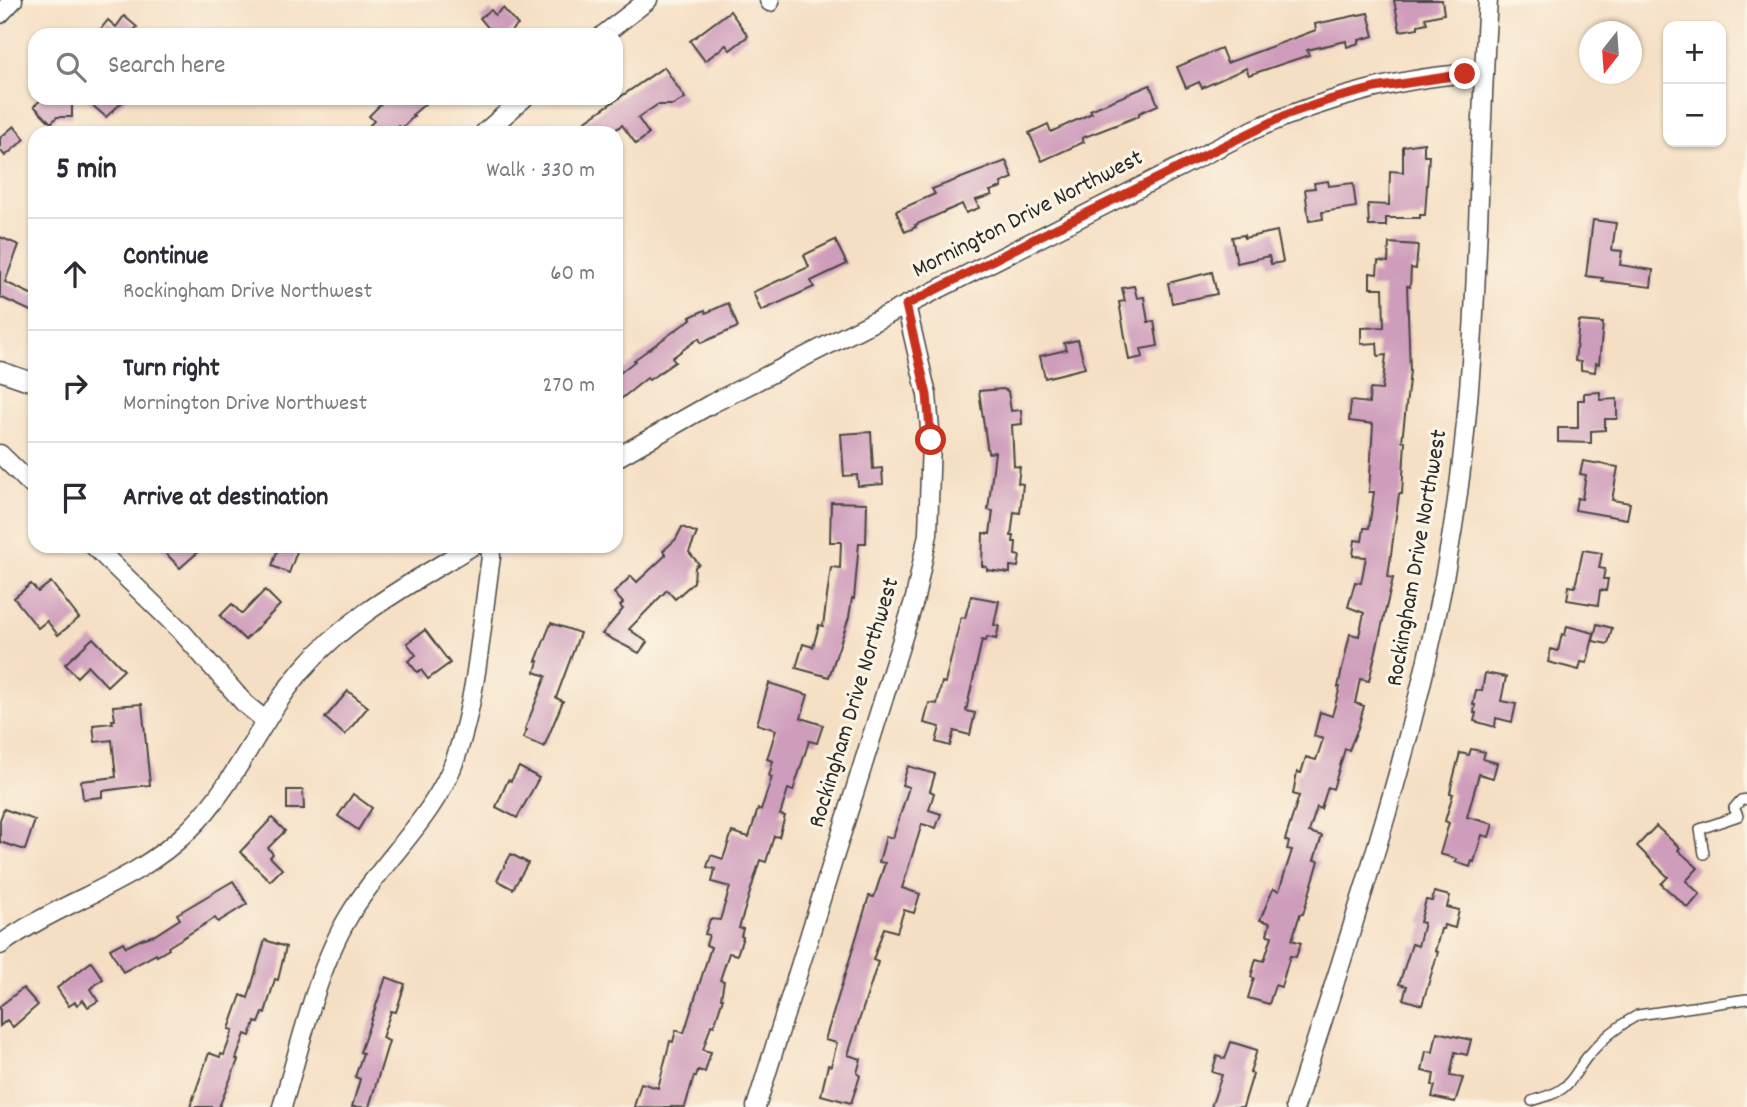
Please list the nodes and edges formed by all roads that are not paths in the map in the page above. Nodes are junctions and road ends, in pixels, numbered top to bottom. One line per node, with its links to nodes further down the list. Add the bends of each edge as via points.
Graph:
1 (13, 0): 4 (street)
2 (648, 0): 5 (street)
3 (1488, 0): 6 (street, Rockingham Drive Northwest)
4 (0, 14)
5 (612, 28)
6 (1483, 73): 9 (street, Mornington Drive Northwest, via 1375,88 1288,114); 26 (street, Rockingham Drive Northwest, via 1470,392 1437,615 1394,791)
7 (516, 105): 8 (street)
8 (492, 126)
9 (906, 305): 13 (street, Mornington Drive Northwest); 25 (street, Rockingham Drive Northwest, via 927,395 928,534 915,598)
10 (0, 371): 11 (street)
11 (28, 381)
12 (0, 454): 14 (street)
13 (623, 454)
14 (28, 481)
15 (101, 553): 18 (street)
16 (461, 553): 18 (street, via 348,626 302,670)
17 (490, 553): 24 (street, via 474,680 456,757 435,800 347,919 322,977)
18 (266, 721): 21 (street, via 215,802 163,854 113,885 41,918)
19 (1747, 799): 20 (lane, via 1734,808 1738,816 1700,829)
20 (1704, 854)
21 (0, 946)
22 (1747, 999): 23 (lane, via 1638,1015 1625,1021 1600,1042 1560,1091)
23 (1532, 1101)
24 (282, 1107)
25 (756, 1107)
26 (1295, 1107)

